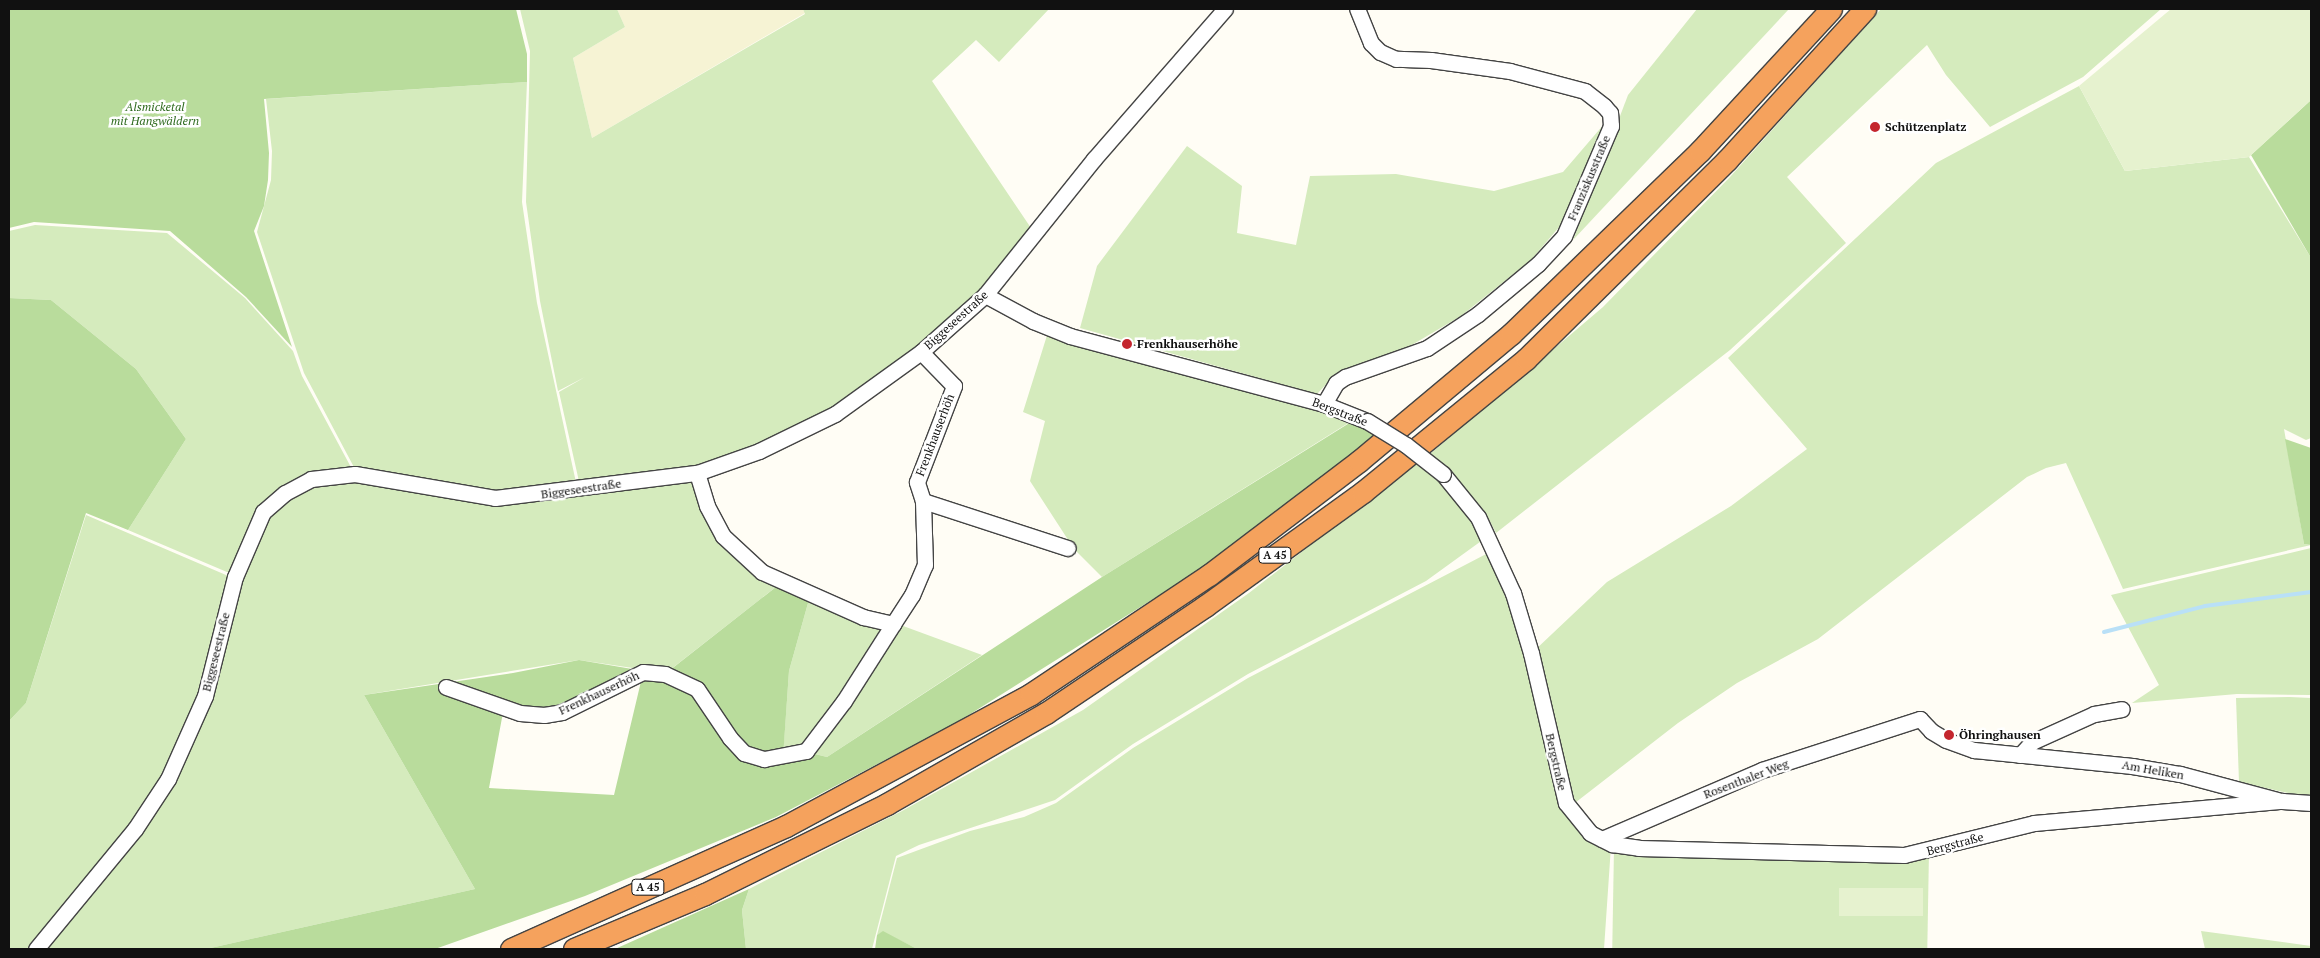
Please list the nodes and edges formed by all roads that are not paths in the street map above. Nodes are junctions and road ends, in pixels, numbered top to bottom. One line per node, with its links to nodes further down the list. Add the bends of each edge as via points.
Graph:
1 (1225, 9): 5 (street, Biggeseestraße, via 1100,152)
2 (1357, 9): 7 (street, Franziskusstraße, via 1371,43 1396,59 1482,66 1572,87 1597,98 1610,114 1611,126 1564,236 1538,264 1478,314 1426,348 1345,377 1336,384)
3 (1831, 9): 20 (highway, A 45, via 1700,151 1511,334 1360,461 1209,575 1013,704 786,826)
4 (1865, 9): 21 (highway, A 45, via 1727,160 1526,359 1363,492 1205,606 1046,713 888,804 705,894)
5 (985, 295): 6 (street, Biggeseestraße); 7 (street, Bergstraße, via 1033,321 1070,336)
6 (921, 352): 8 (street, Biggeseestraße, via 835,414 759,451); 9 (street, Frenkhauserhöh, via 954,386 917,482)
7 (1324, 404): 18 (street, Bergstraße, bridge, via 1367,421 1406,444 1443,474 1478,517 1513,593 1531,653 1566,803 1590,833)
8 (697, 473): 11 (street, via 718,529 762,572 863,617); 19 (street, Biggeseestraße, via 495,498 355,474 311,479 285,493 263,512 234,577 205,696 168,779 134,829)
9 (923, 501): 10 (street); 11 (street, Frenkhauserhöh, via 925,565 912,595)
10 (1068, 548)
11 (893, 624): 12 (street, Frenkhauserhöh, via 844,701 806,750 764,759 744,753 697,689 665,674 644,672 562,712 544,715 520,713)
12 (446, 687)
13 (2122, 709): 15 (street, via 2094,714 2032,742)
14 (1920, 719): 15 (street, Am Heliken, via 1931,731 1959,745); 18 (street, Rosenthaler Weg, via 1762,770)
15 (2020, 755): 16 (street, Am Heliken, via 2085,760 2180,774)
16 (2282, 802): 17 (street, Bergstraße); 18 (street, Bergstraße, via 2034,823 1904,855 1639,848)
17 (2311, 804)
18 (1602, 839)
19 (36, 949)
20 (511, 949)
21 (574, 949)

